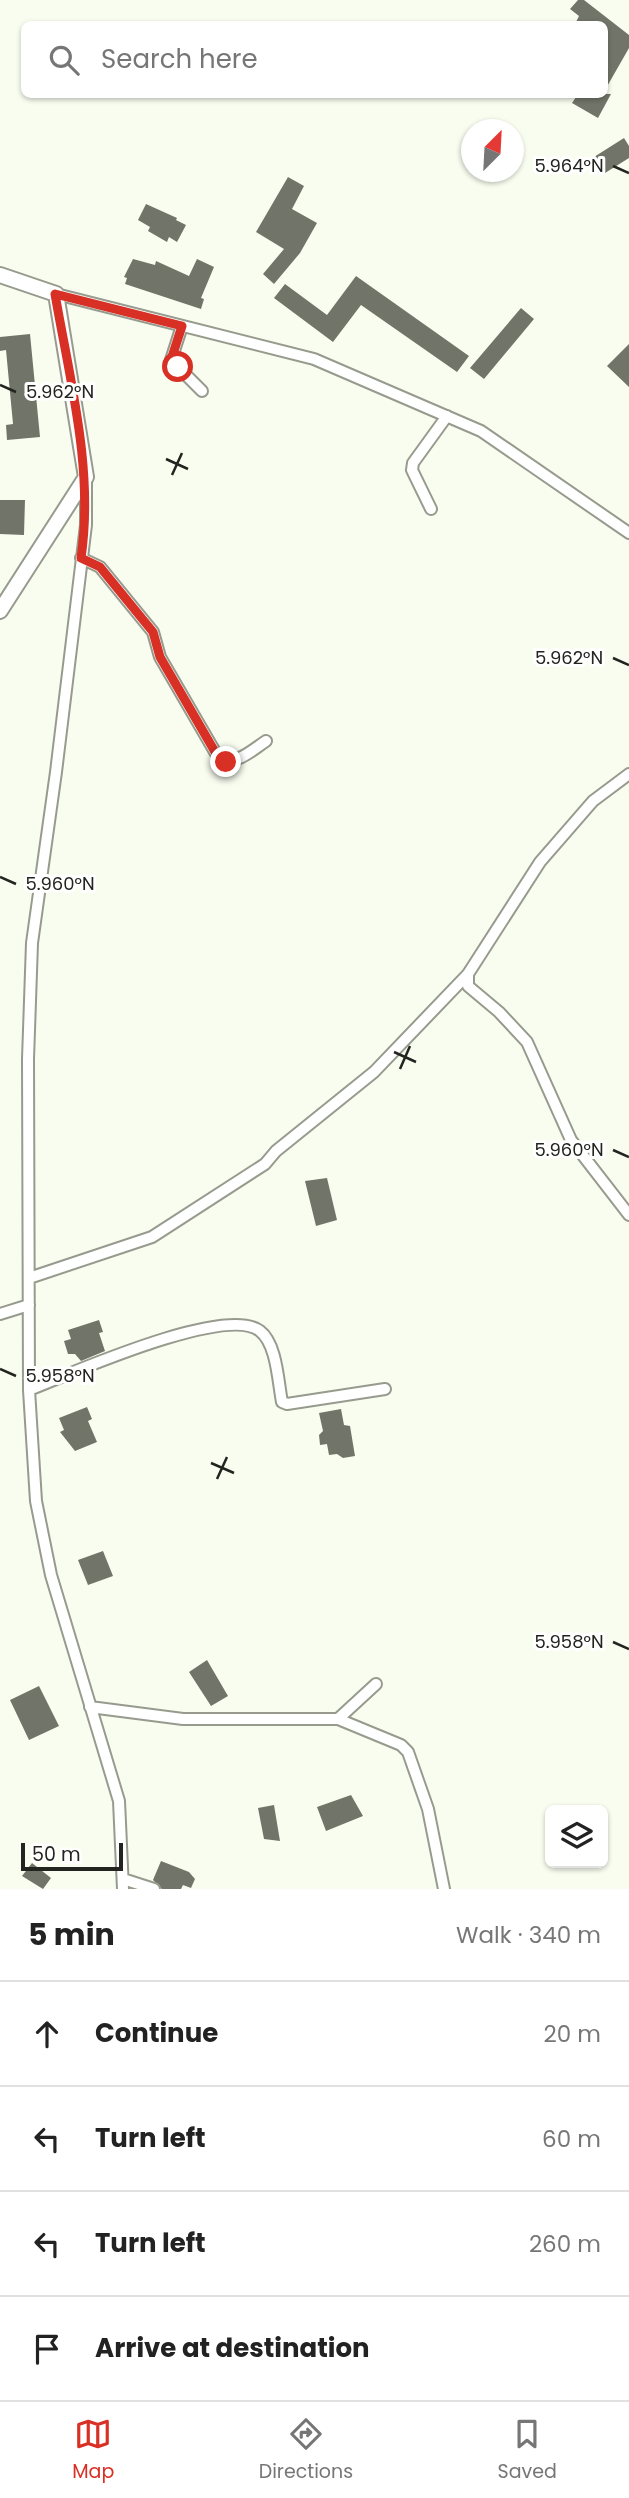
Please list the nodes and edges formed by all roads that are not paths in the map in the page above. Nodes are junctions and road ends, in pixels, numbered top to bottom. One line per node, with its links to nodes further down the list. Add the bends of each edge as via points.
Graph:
1 (0, 275): 2 (street)
2 (55, 294): 3 (street); 6 (street)
3 (182, 326): 4 (street, via 171,360); 5 (street, via 314,359)
4 (202, 391)
5 (447, 416): 7 (street, via 413,463); 8 (street, via 481,431)
6 (86, 477): 9 (street); 10 (street)
7 (431, 509)
8 (629, 533)
9 (81, 558): 11 (street, via 100,567 153,632 160,657 218,757 226,762 236,760); 15 (street, via 32,943)
10 (0, 611)
11 (266, 741)
12 (629, 775): 13 (street, via 593,801 540,862)
13 (468, 974): 14 (street, via 468,986 527,1042 571,1140); 15 (street, via 374,1072 265,1164 152,1237)
14 (629, 1215)
15 (29, 1278): 16 (street)
16 (29, 1305): 17 (street); 19 (street)
17 (0, 1314)
18 (385, 1389): 19 (street, via 282,1402 267,1337 244,1324 193,1329)
19 (29, 1390): 21 (street, via 36,1502 51,1575)
20 (376, 1684): 22 (street)
21 (90, 1707): 22 (street, via 183,1719); 23 (street, via 119,1801)
22 (338, 1719): 25 (street, via 408,1752 428,1809)
23 (123, 1884): 24 (street)
24 (154, 1889)
25 (444, 1889)

